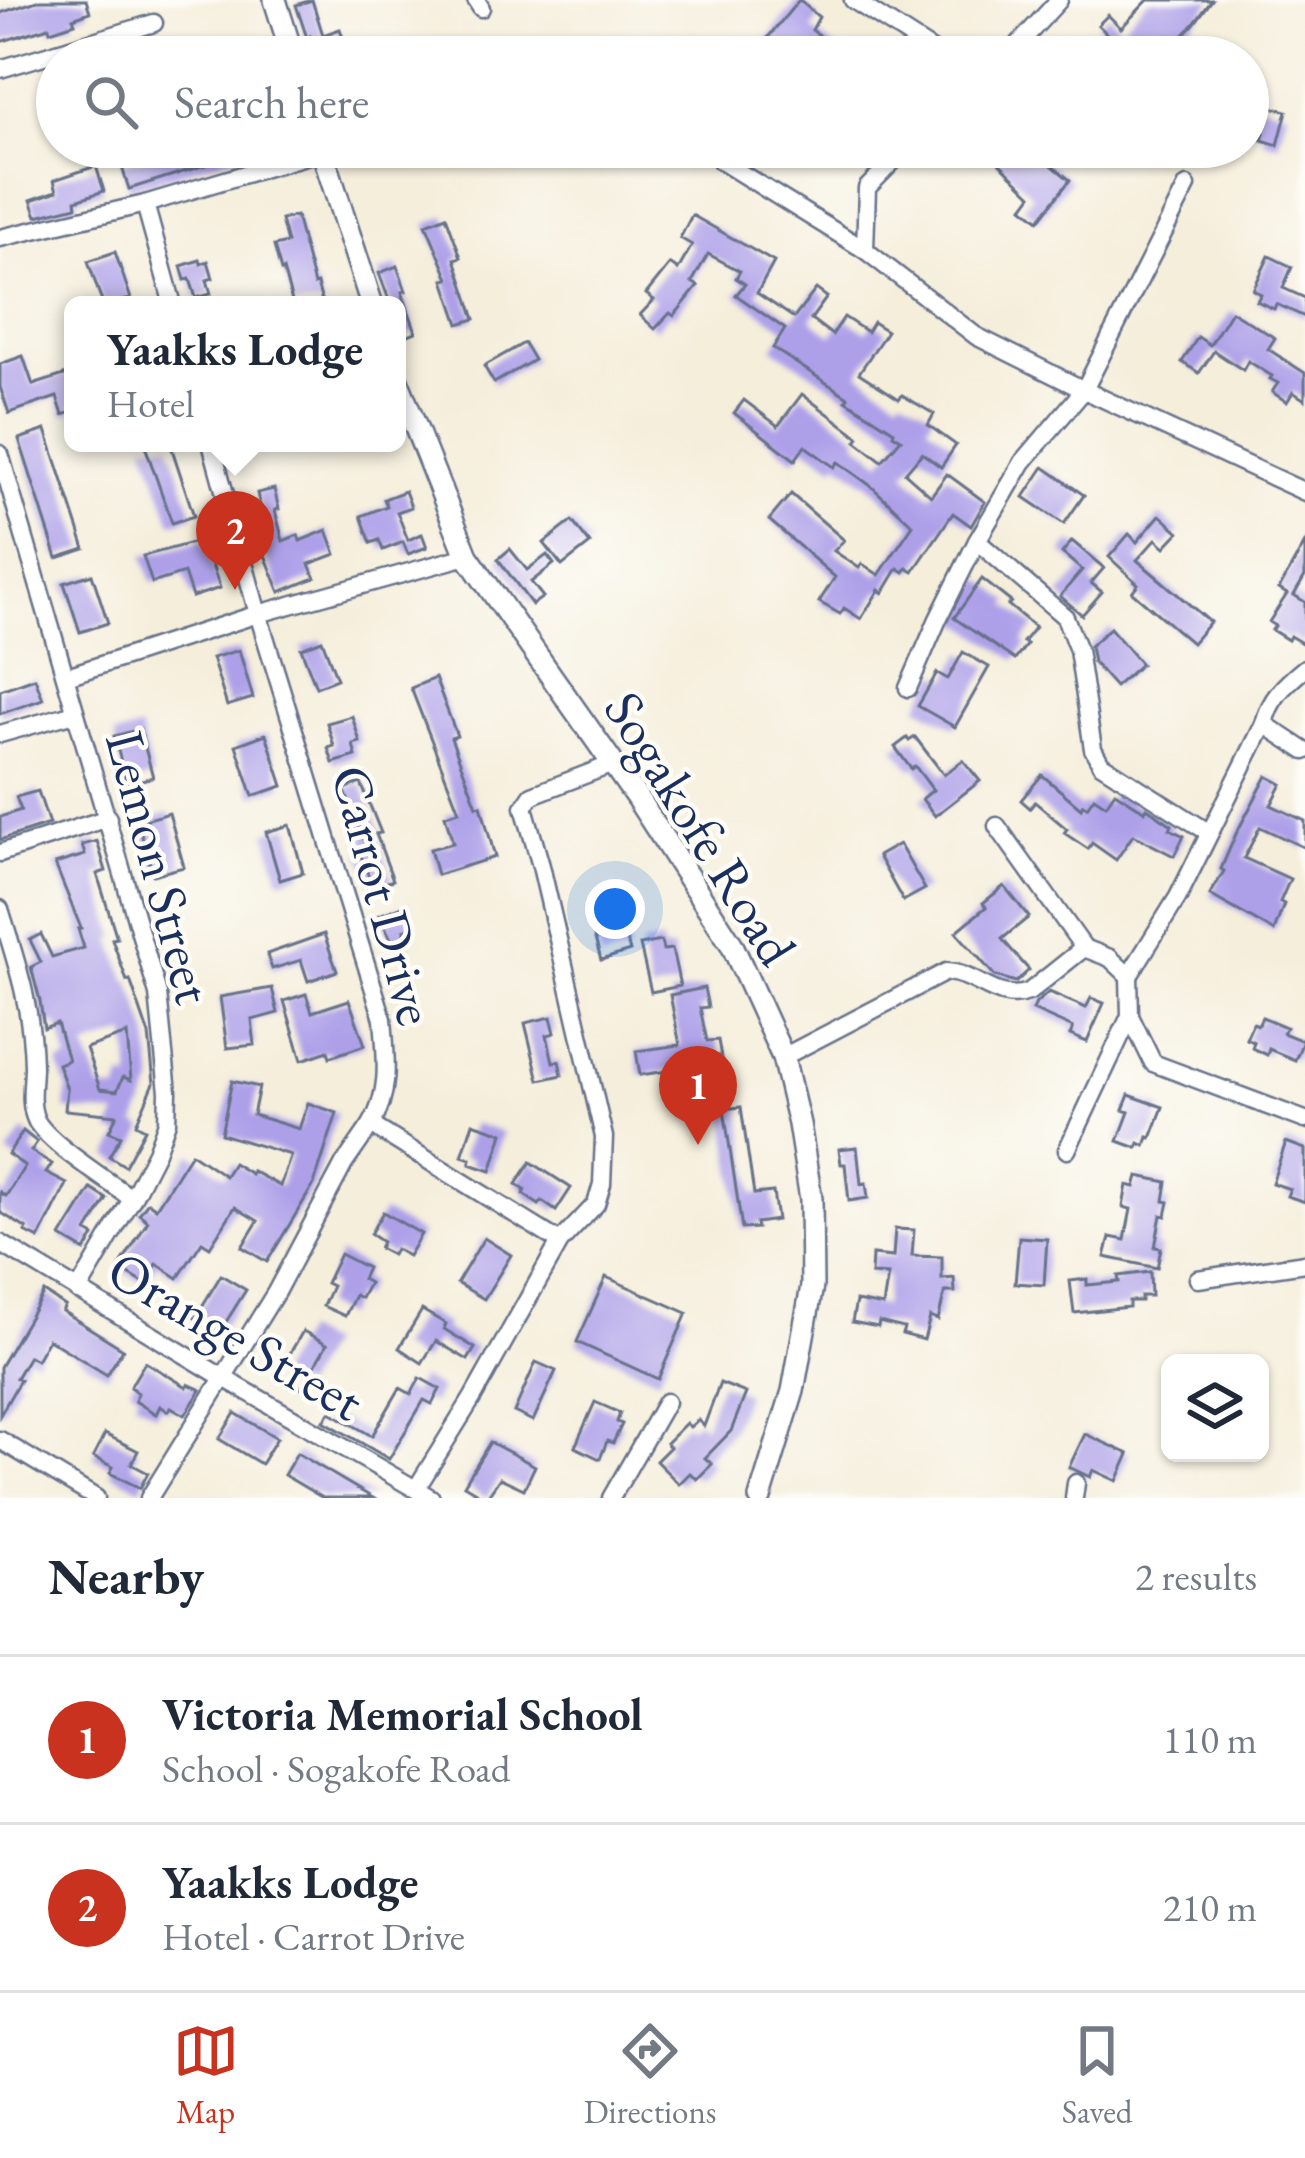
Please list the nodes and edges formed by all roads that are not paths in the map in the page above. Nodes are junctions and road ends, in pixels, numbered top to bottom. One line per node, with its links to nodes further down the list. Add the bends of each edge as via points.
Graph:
1 (275, 0): 6 (main road)
2 (853, 0): 7 (street)
3 (1059, 0): 8 (street)
4 (154, 23): 5 (street)
5 (110, 36)
6 (286, 36)
7 (909, 36)
8 (1026, 36)
9 (36, 58): 10 (street)
10 (0, 69)
11 (259, 168): 16 (street)
12 (327, 168): 20 (main road)
13 (732, 168): 18 (street)
14 (887, 168): 18 (street, via 867,188)
15 (1187, 186): 21 (street)
16 (145, 203): 17 (street); 19 (street)
17 (0, 238)
18 (865, 250): 21 (street, via 976,336)
19 (171, 296)
20 (369, 296)
21 (1084, 390): 25 (street); 26 (street, via 1022,462)
22 (406, 403): 27 (main road, Sogakofe Road)
23 (213, 452): 28 (street, Carrot Drive)
24 (0, 454): 30 (street, Lemon Street)
25 (1305, 492)
26 (977, 542): 31 (street); 39 (street, via 1065,617 1101,764)
27 (467, 556): 28 (street); 36 (main road, Sogakofe Road)
28 (258, 614): 30 (street); 47 (street, Carrot Drive, via 383,1019 387,1076)
29 (1305, 668): 33 (street, via 1268,706)
30 (67, 676): 32 (street, Lemon Street)
31 (908, 688)
32 (75, 713): 34 (street); 37 (street, Lemon Street)
33 (1264, 724): 35 (street); 39 (street)
34 (0, 734)
35 (1305, 751)
36 (613, 764): 45 (main road, Sogakofe Road, via 732,945); 50 (street, via 532,795 524,806 604,1137 596,1204)
37 (108, 818): 40 (street); 49 (street, Lemon Street, via 158,994 168,1092 156,1152)
38 (997, 826): 42 (street)
39 (1208, 832): 43 (street)
40 (0, 853)
41 (0, 909): 49 (street, via 27,999 32,1110 39,1125)
42 (1084, 948): 43 (street); 45 (street, via 1018,996 946,973)
43 (1129, 976): 44 (street)
44 (1130, 1016): 46 (street, via 1153,1063); 48 (street)
45 (783, 1057): 62 (main road, Sogakofe Road, via 812,1199 812,1286 793,1391)
46 (1305, 1120)
47 (371, 1125): 50 (street); 55 (street, Carrot Drive)
48 (1066, 1150)
49 (132, 1199): 54 (street, Lemon Street)
50 (560, 1242): 58 (street)
51 (0, 1243): 54 (street, Orange Street)
52 (1305, 1263): 53 (street)
53 (1198, 1279)
54 (78, 1291): 55 (street, Orange Street)
55 (222, 1377): 58 (street, Orange Street); 60 (street, Carrot Drive)
56 (666, 1402): 61 (street)
57 (0, 1440): 59 (street)
58 (423, 1494)
59 (96, 1498)
60 (149, 1498)
61 (611, 1498)
62 (760, 1498)

